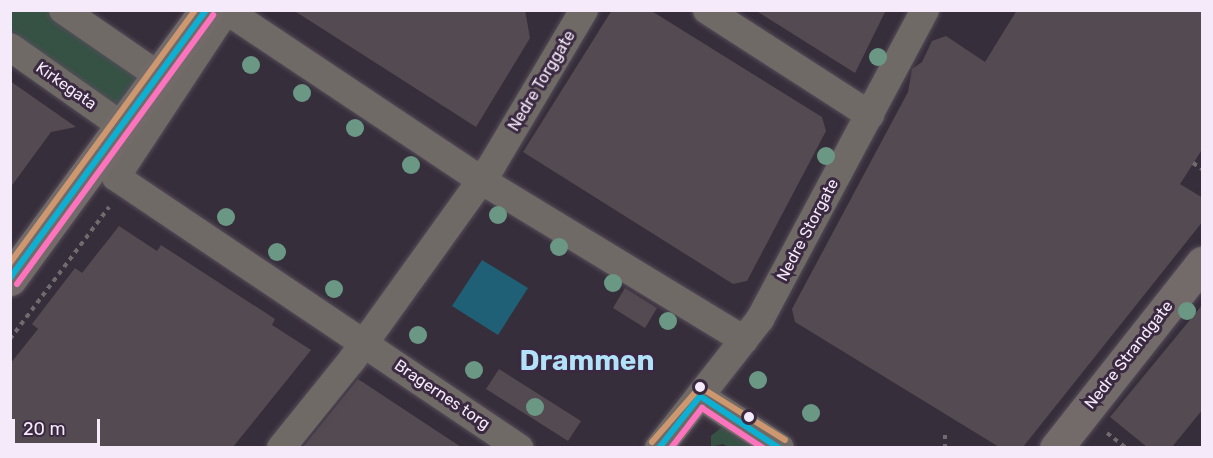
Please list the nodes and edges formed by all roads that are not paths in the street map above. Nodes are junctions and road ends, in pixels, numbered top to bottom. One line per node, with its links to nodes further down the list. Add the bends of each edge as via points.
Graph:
1 (63, 10): 8 (street)
2 (206, 10): 8 (street)
3 (226, 10): 11 (street); 15 (street, Bragernes torg, via 116,177)
4 (584, 10): 11 (street, Nedre Torggate)
5 (707, 10): 9 (street)
6 (925, 10): 9 (street, Nedre Storgate)
7 (10, 47): 10 (street, Kirkegata)
8 (159, 75): 10 (street)
9 (870, 115): 14 (street, Nedre Storgate, via 760,319)
10 (122, 126): 13 (street)
11 (481, 180): 14 (street); 15 (street, Nedre Torggate)
12 (1203, 263): 21 (street, Nedre Strandgate)
13 (10, 279)
14 (744, 340): 16 (street, Nedre Storgate)
15 (364, 342): 18 (street, Nedre Torggate); 19 (street, Bragernes torg)
16 (700, 396): 17 (street, Nedre Storgate); 20 (street)
17 (672, 443)
18 (281, 447)
19 (520, 447)
20 (780, 447)
21 (1056, 447)

